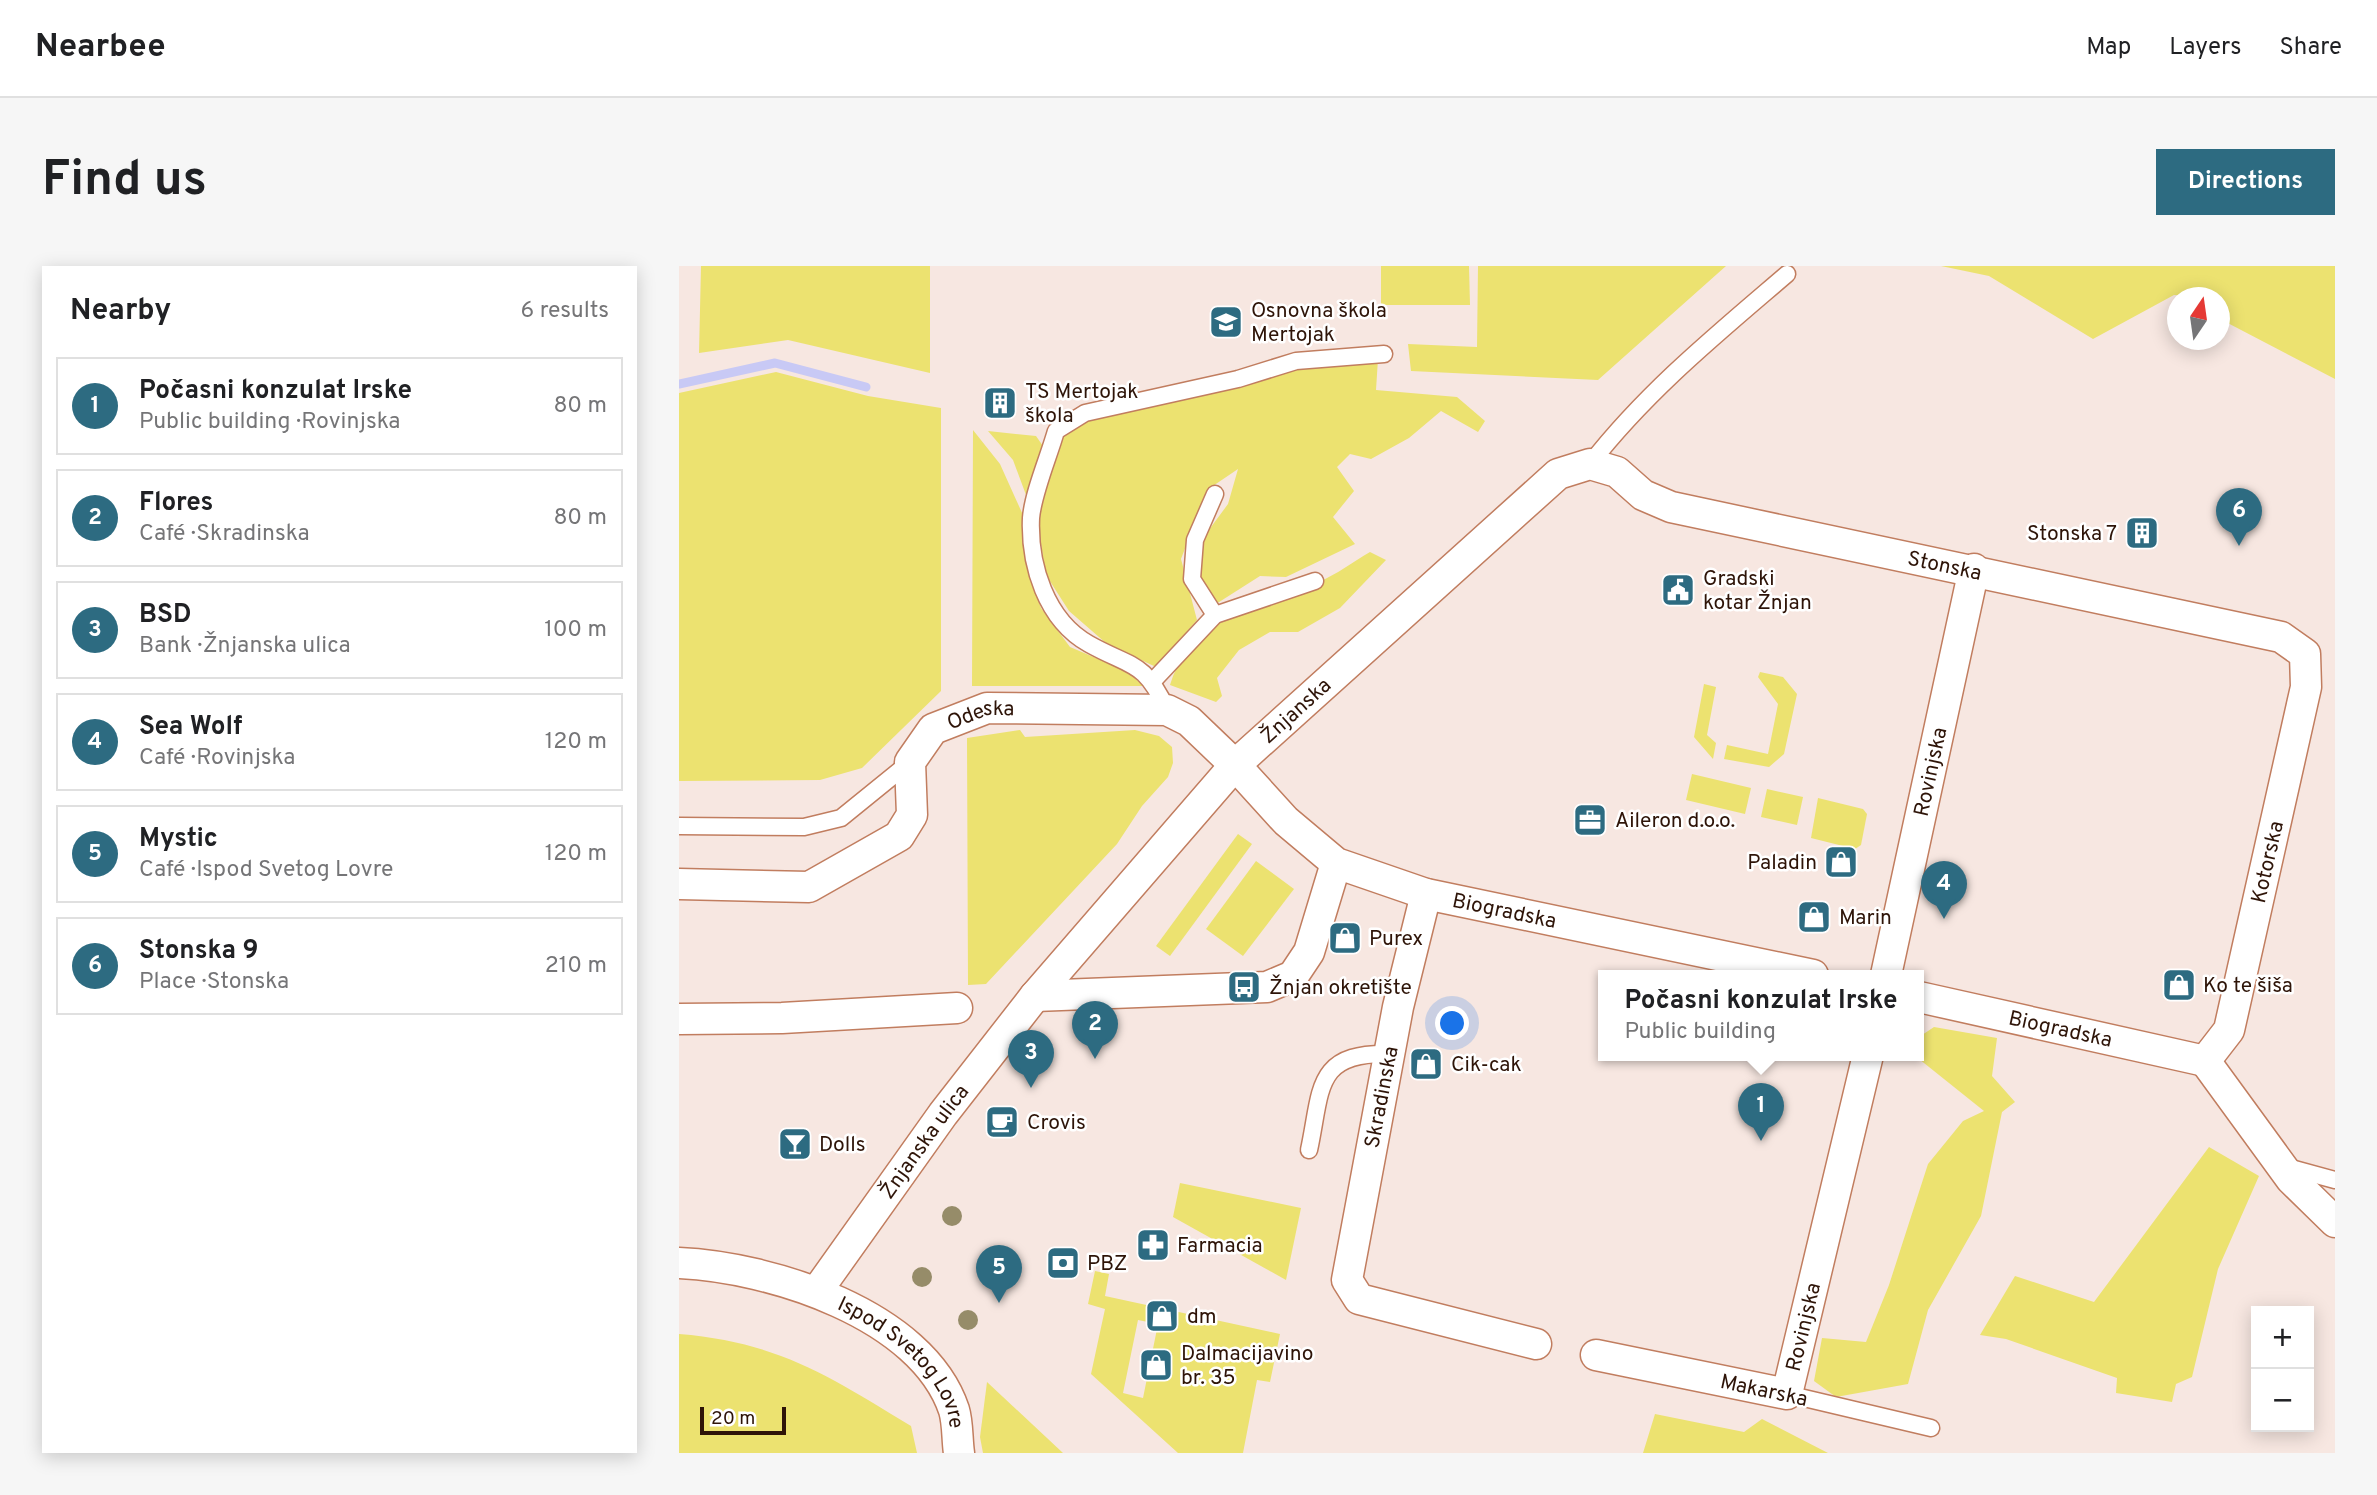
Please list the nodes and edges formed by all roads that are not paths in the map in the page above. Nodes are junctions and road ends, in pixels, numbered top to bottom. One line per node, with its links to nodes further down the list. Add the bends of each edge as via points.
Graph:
1 (1787, 274): 3 (lane, via 1667,378)
2 (1384, 354): 9 (lane, via 1296,361 1238,379 1085,413 1056,431 1031,517 1037,575 1051,608 1086,643 1132,663)
3 (1590, 464): 5 (street, Stonska, via 1617,472 1643,495 1671,507); 12 (street, Žnjanska, via 1558,474)
4 (1215, 494): 7 (lane, via 1195,540 1192,579)
5 (1974, 569): 8 (street, Stonska, via 2281,637); 18 (street, Rovinjska)
6 (1315, 581): 7 (lane)
7 (1215, 615): 9 (lane)
8 (2305, 654): 24 (street, Kotorska, via 2307,687 2229,1030)
9 (1153, 681): 10 (lane)
10 (1167, 710): 11 (street, Odeska, via 987,708 933,729); 12 (street, via 1189,721)
11 (910, 762): 13 (lane, via 841,818 804,827); 15 (street, via 912,815 898,836 809,887)
12 (1235, 765): 14 (street, Biogradska, via 1286,821); 19 (street, Žnjanska)
13 (679, 826)
14 (1336, 863): 16 (street, Biogradska); 19 (street, via 1309,952 1293,976 1267,987)
15 (679, 884)
16 (1426, 894): 17 (street, Biogradska); 23 (street, Skradinska)
17 (1789, 970)
18 (1887, 970)
19 (1035, 996): 31 (street, Žnjanska ulica, via 943,1114)
20 (1924, 998): 24 (street, Biogradska)
21 (957, 1008): 22 (street)
22 (679, 1019)
23 (1389, 1054): 26 (lane, via 1363,1053 1326,1072); 32 (street, Skradinska, via 1347,1280 1359,1299)
24 (2204, 1060): 27 (street)
25 (1867, 1061): 34 (street, Rovinjska)
26 (1309, 1150)
27 (2282, 1166): 28 (lane); 29 (street)
28 (2335, 1180)
29 (2335, 1222)
30 (679, 1263): 31 (street, Ispod Svetog Lovre, via 727,1268)
31 (817, 1291): 36 (street, Ispod Svetog Lovre, via 898,1339 927,1364 954,1411)
32 (1536, 1344)
33 (1596, 1355): 34 (street, Makarska)
34 (1787, 1394): 35 (lane, Makarska)
35 (1931, 1428)
36 (959, 1453)

